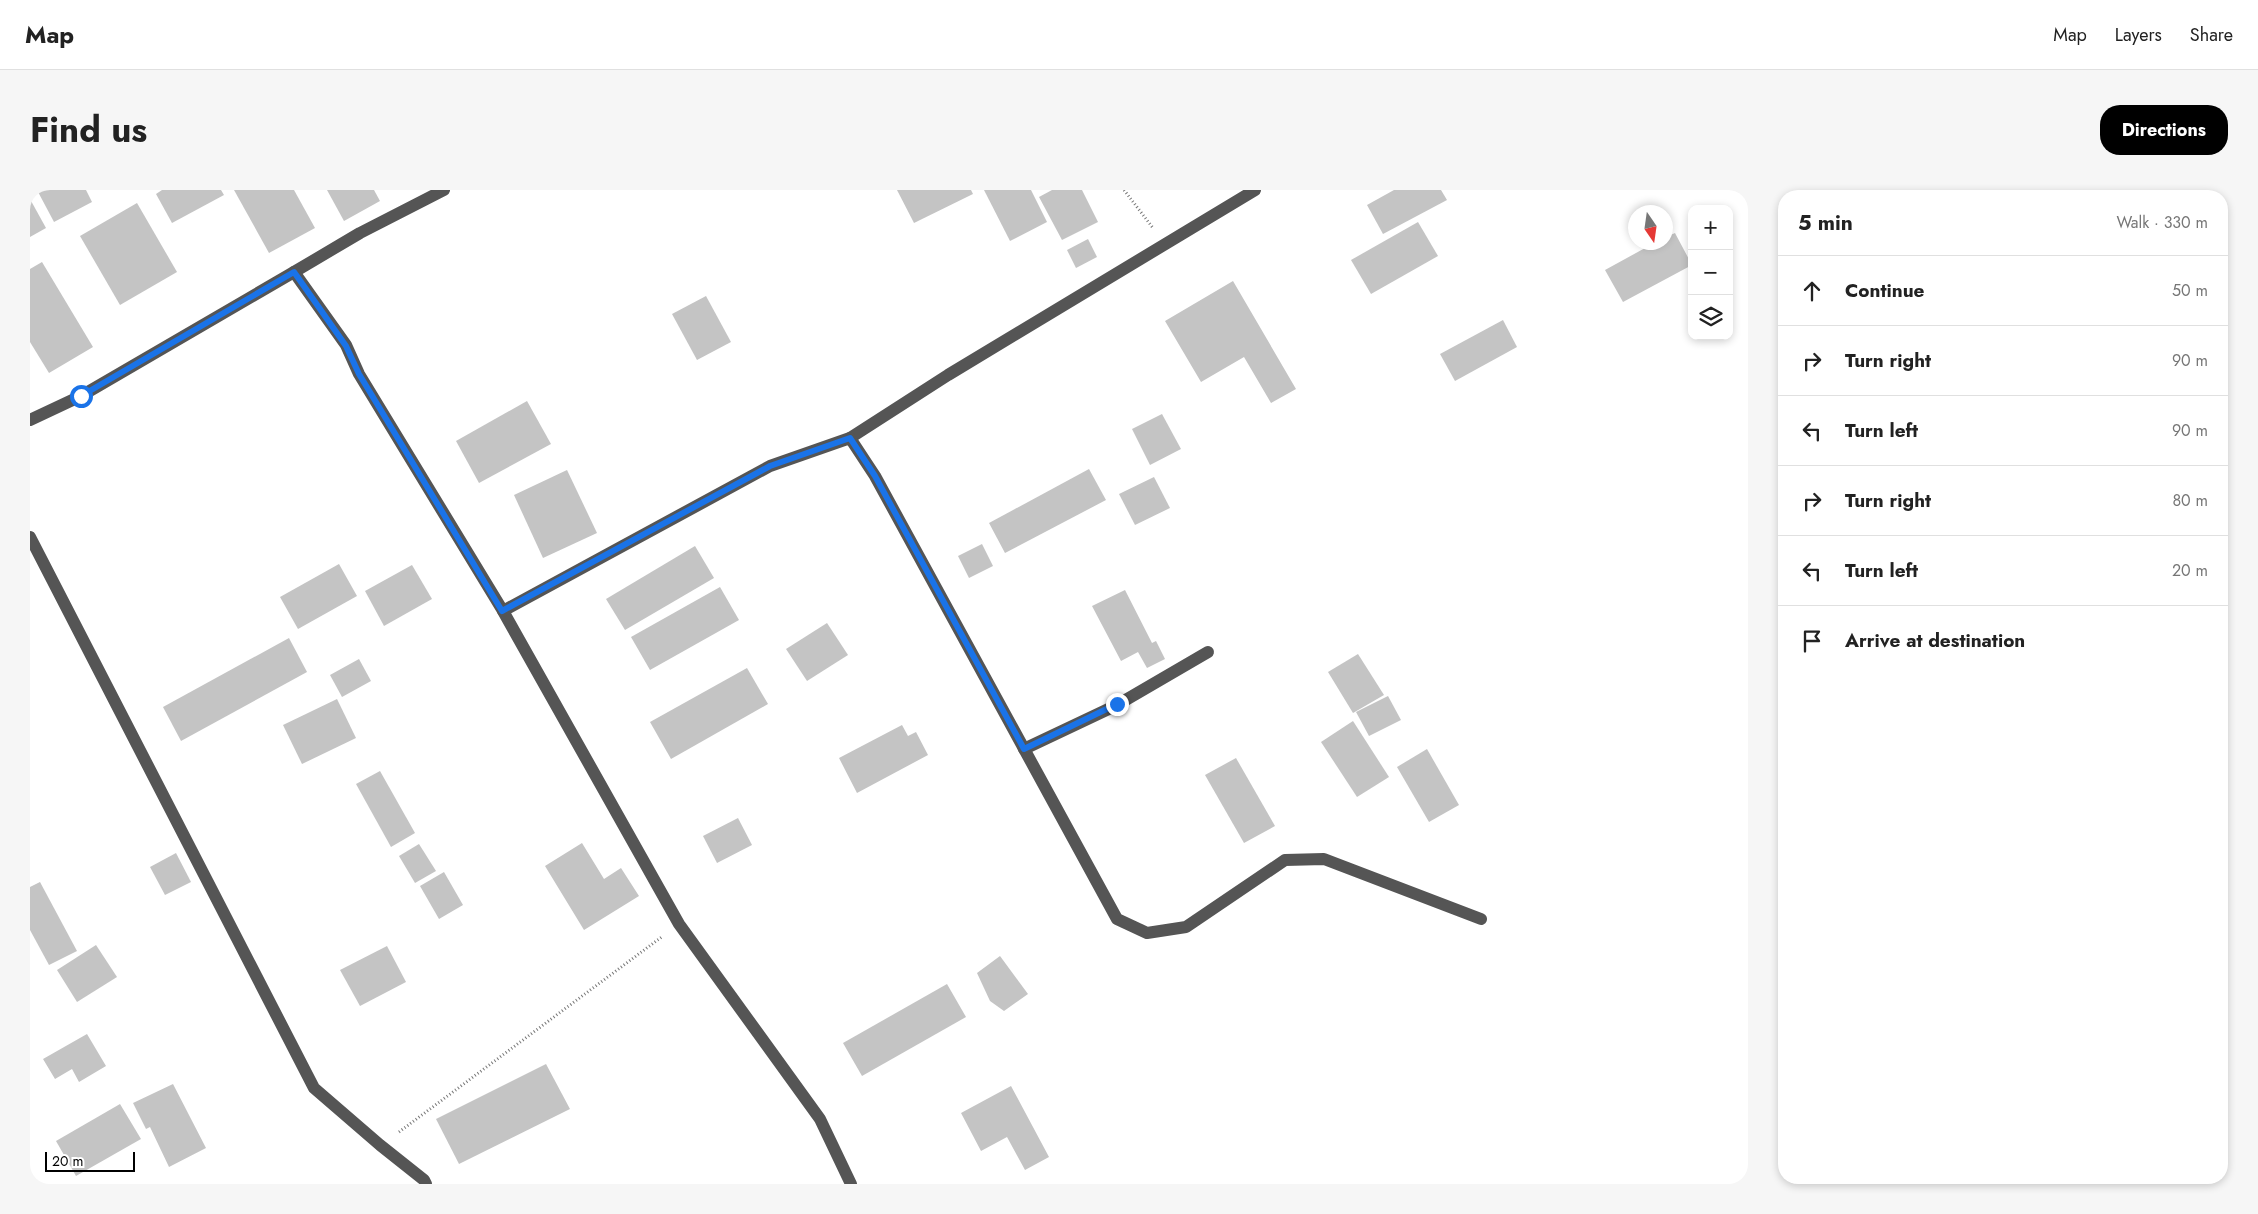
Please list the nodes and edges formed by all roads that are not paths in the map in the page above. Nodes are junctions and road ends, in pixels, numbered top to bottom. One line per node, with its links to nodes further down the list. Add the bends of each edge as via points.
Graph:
1 (444, 190): 3 (street, via 360,233)
2 (1255, 190): 5 (street, via 948,375)
3 (294, 272): 4 (street, via 81,396); 7 (street, via 346,346 364,382)
4 (30, 420)
5 (850, 438): 7 (street, via 770,466); 9 (street, via 875,476)
6 (30, 537): 11 (street, via 314,1088)
7 (502, 611): 12 (street, via 679,924 820,1119)
8 (1208, 652): 9 (street, via 1117,704)
9 (1024, 749): 10 (street, via 1117,919 1147,933 1186,927 1285,860 1324,859)
10 (1481, 919)
11 (426, 1184)
12 (851, 1184)

